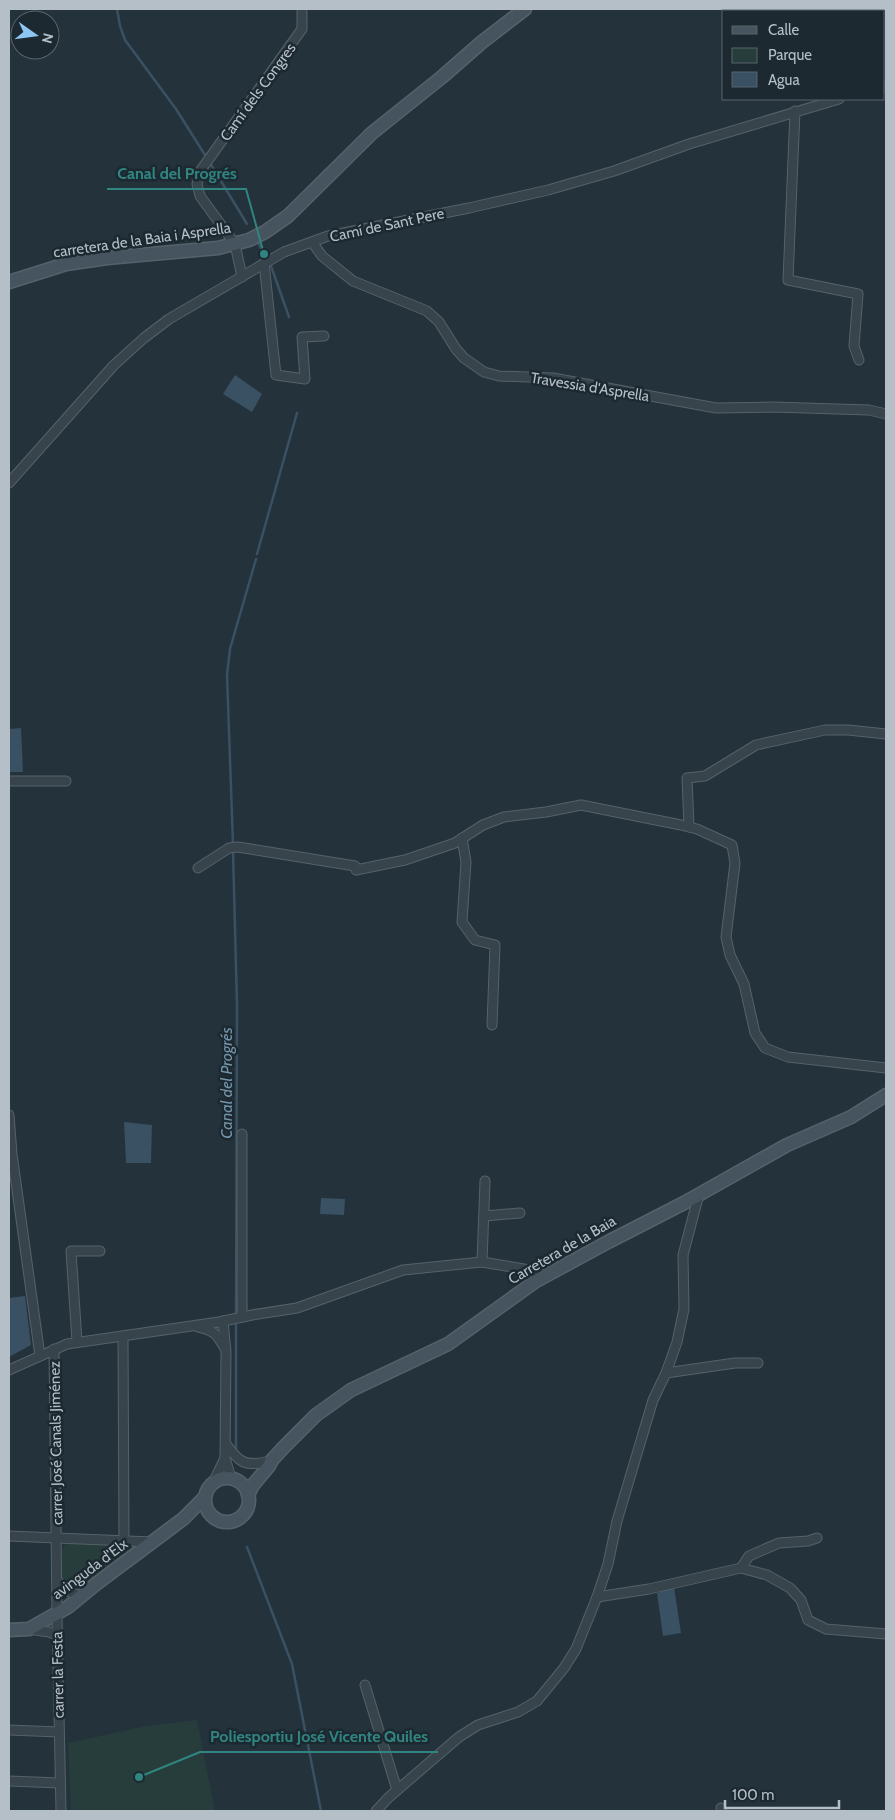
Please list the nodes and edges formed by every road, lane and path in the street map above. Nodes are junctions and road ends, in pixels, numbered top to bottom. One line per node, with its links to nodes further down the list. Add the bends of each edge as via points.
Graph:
1 (302, 9): 6 (street, Camí dels Congres, via 302,29 201,170 197,184 200,196)
2 (525, 9): 6 (main road, carretera de la Baia i Asprella, via 372,132 288,216 265,232)
3 (835, 100): 4 (street, Camí de Sant Pere)
4 (796, 111): 5 (street, Camí de Sant Pere, via 548,190); 11 (street, via 788,280 858,294 854,346)
5 (312, 242): 7 (street, Camí de Sant Pere); 12 (street, Travessia d'Asprella, via 322,256 352,281 427,311 439,322 456,350 484,372 499,376 553,378 716,408 869,410)
6 (236, 244): 8 (street, Camí dels Congres); 9 (main road, carretera de la Baia i Asprella, via 66,264)
7 (264, 263): 8 (street, Camí de Sant Pere); 10 (street, via 276,375 305,379 302,337)
8 (242, 277): 13 (street, Camí de Sant Pere, via 169,319 144,338 114,365)
9 (9, 282)
10 (324, 336)
11 (859, 360)
12 (886, 414)
13 (9, 483)
14 (886, 734): 17 (street, via 825,730 756,745 704,776 687,778)
15 (9, 781): 16 (street)
16 (66, 781)
17 (689, 827): 18 (street, via 582,805 504,817); 21 (street, via 732,845 735,863 726,937 730,955 744,984 755,1033 765,1048 788,1057)
18 (462, 838): 19 (street, via 404,860 356,868 238,847 229,848); 20 (street, via 466,862 462,922 475,940 495,945)
19 (198, 868)
20 (492, 1025)
21 (886, 1068)
22 (886, 1094): 26 (main road, Carretera de la Baia, via 852,1117 787,1145)
23 (9, 1115): 39 (street)
24 (242, 1134): 32 (street)
25 (485, 1181): 28 (street)
26 (699, 1194): 31 (main road, Carretera de la Baia); 42 (street, via 683,1255 684,1309)
27 (520, 1214): 28 (street)
28 (484, 1216): 30 (street)
29 (100, 1251): 36 (street, via 71,1251)
30 (482, 1262): 31 (street); 32 (street, via 403,1270 297,1308)
31 (545, 1276): 45 (main road, Carretera de la Baia, via 448,1344 351,1390 316,1415)
32 (242, 1317): 33 (street)
33 (221, 1322): 34 (street); 38 (street)
34 (193, 1326): 35 (street); 38 (street, via 217,1335)
35 (123, 1336): 36 (street); 55 (street)
36 (77, 1341): 37 (street)
37 (54, 1348): 39 (street); 53 (street, carrer José Canals Jiménez)
38 (226, 1352): 43 (street)
39 (40, 1356): 41 (street)
40 (758, 1363): 42 (street)
41 (9, 1370)
42 (666, 1373): 60 (street, via 653,1400)
43 (226, 1444): 44 (street); 45 (street, via 234,1456 246,1464)
44 (225, 1458): 46 (street); 47 (street)
45 (269, 1461): 46 (main road, Carretera de la Baia, via 251,1476); 48 (main road, Carretera de la Baia, via 269,1466)
46 (234, 1480): 47 (main road, via 219,1479); 48 (main road, via 242,1484)
47 (213, 1483): 49 (main road)
48 (248, 1495): 50 (main road, via 247,1510 232,1522 224,1523)
49 (205, 1497): 50 (main road, via 206,1510); 51 (main road, avinguda d'Elx)
50 (211, 1516): 51 (main road)
51 (183, 1518): 56 (main road, avinguda d'Elx)
52 (9, 1536): 53 (street)
53 (57, 1538): 55 (street); 58 (street, carrer la Festa)
54 (817, 1538): 57 (street, via 778,1543 749,1556)
55 (124, 1541): 56 (street)
56 (152, 1542): 59 (main road, avinguda d'Elx)
57 (741, 1568): 60 (street, via 649,1589); 64 (street, via 767,1575 790,1588 800,1600 808,1620 826,1629)
58 (57, 1580): 59 (street, via 64,1589); 61 (street, carrer la Festa)
59 (82, 1596): 61 (main road, avinguda d'Elx)
60 (596, 1597): 71 (street, via 576,1649 537,1701 518,1712 478,1725 459,1737)
61 (57, 1615): 62 (main road, avinguda d'Elx); 65 (street, carrer la Festa)
62 (29, 1629): 63 (main road, avinguda d'Elx); 65 (street)
63 (9, 1630)
64 (886, 1634)
65 (57, 1635): 68 (street, carrer la Festa)
66 (365, 1685): 71 (street)
67 (9, 1730): 68 (street)
68 (59, 1732): 70 (street, carrer la Festa)
69 (9, 1782): 70 (street)
70 (60, 1783): 72 (street, carrer la Festa)
71 (397, 1790): 73 (street)
72 (61, 1811)
73 (376, 1811)

